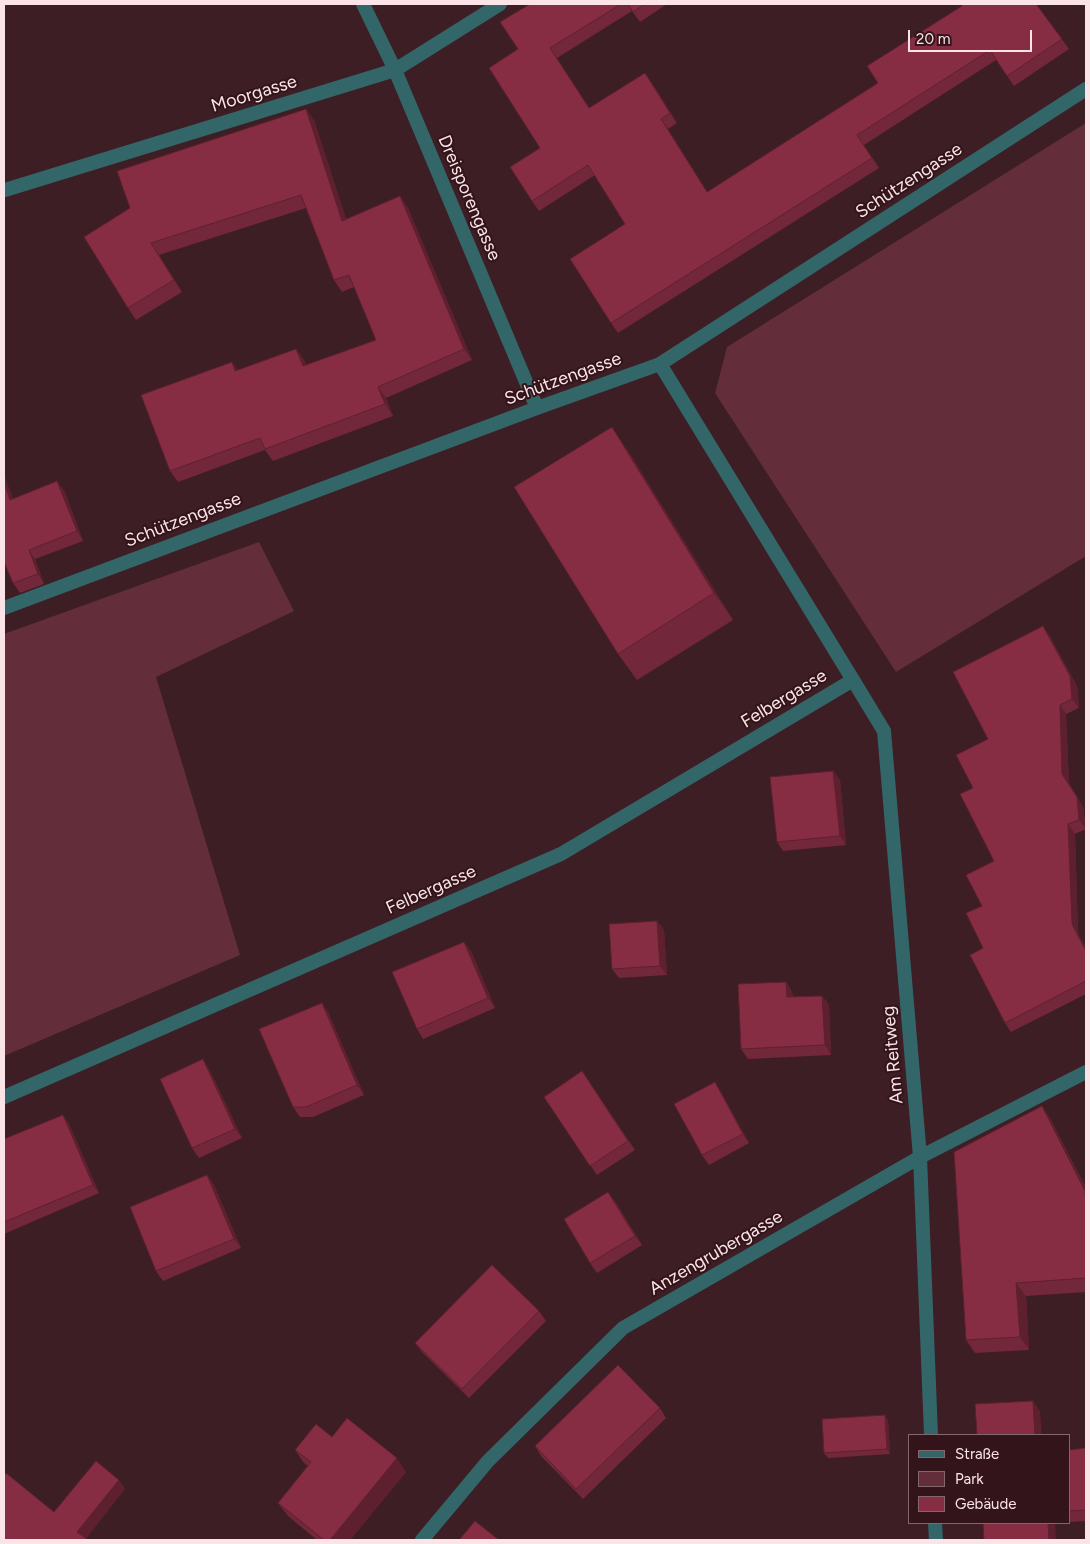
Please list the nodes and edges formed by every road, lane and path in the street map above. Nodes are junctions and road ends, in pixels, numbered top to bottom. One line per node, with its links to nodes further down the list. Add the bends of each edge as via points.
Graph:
1 (362, 4): 3 (street, Dreisporengasse)
2 (500, 4): 3 (street, Moorgasse)
3 (395, 70): 5 (street, Moorgasse); 7 (street, Dreisporengasse)
4 (1086, 89): 6 (street, Schützengasse)
5 (4, 190)
6 (660, 364): 7 (street, Schützengasse); 9 (street, Am Reitweg)
7 (537, 408): 8 (street, Schützengasse)
8 (4, 608)
9 (853, 680): 11 (street, Felbergasse, via 561,854); 12 (street, Am Reitweg, via 884,730)
10 (1086, 1072): 12 (street, Anzengrubergasse)
11 (4, 1097)
12 (920, 1157): 13 (street, Am Reitweg); 15 (street, Anzengrubergasse, via 623,1328 488,1460)
13 (932, 1434)
14 (935, 1524): 16 (street)
15 (422, 1540)
16 (936, 1540)

